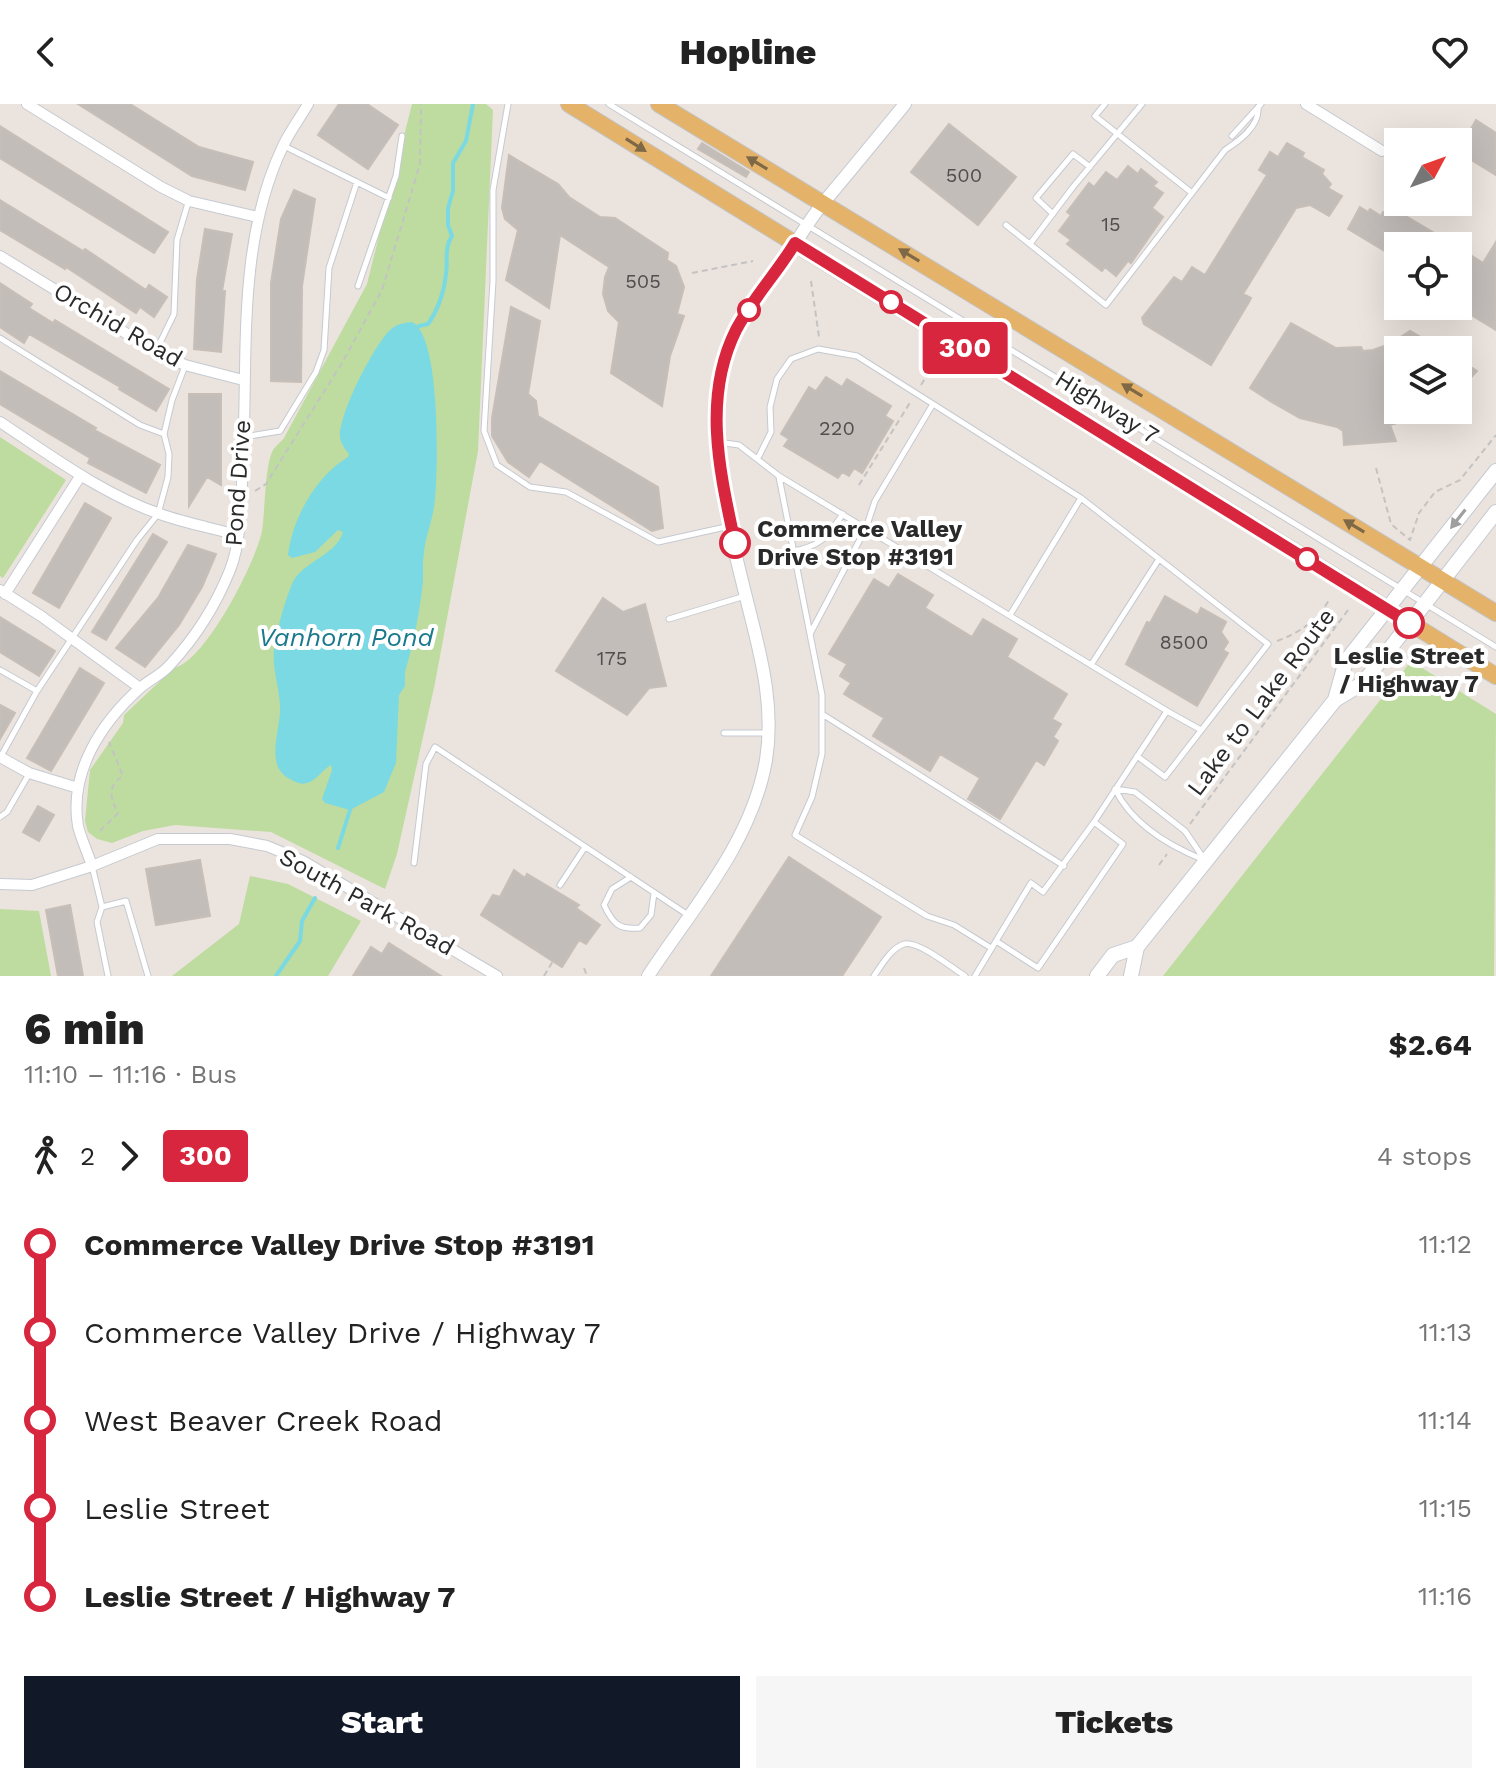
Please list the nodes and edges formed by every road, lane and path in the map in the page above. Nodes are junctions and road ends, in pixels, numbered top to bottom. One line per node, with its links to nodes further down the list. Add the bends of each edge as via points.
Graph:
1 (27, 104): 22 (street)
2 (308, 104): 16 (street, Pond Drive)
3 (421, 104): 54 (path, via 420,164 382,290 266,484)
4 (508, 104): 59 (lane, via 493,190 484,431 497,465 530,487 566,492 658,542)
5 (569, 104): 28 (main road, Highway 7, one-way to 28)
6 (609, 104): 27 (lane)
7 (659, 104): 23 (main road, Highway 7, one-way to 7)
8 (905, 104): 23 (street)
9 (1105, 104): 13 (lane, via 1095,116)
10 (1142, 104): 13 (lane)
11 (1306, 104): 17 (street)
12 (1260, 106): 15 (lane); 20 (lane, via 1242,139 1225,150)
13 (1118, 134): 18 (lane); 20 (lane)
14 (402, 136): 21 (lane)
15 (1232, 136)
16 (283, 146): 19 (lane); 25 (street, Pond Drive)
17 (1382, 151)
18 (1090, 167): 24 (lane); 24 (lane, via 1073,154 1036,198)
19 (357, 182): 21 (lane); 46 (lane, via 329,268 324,350 316,372 280,431)
20 (1192, 193): 29 (lane, via 1106,305)
21 (389, 198): 34 (lane)
22 (189, 201): 25 (street); 37 (lane, via 177,240 174,314)
23 (823, 203): 27 (street); 64 (main road, Highway 7, one-way to 23)
24 (1053, 214): 29 (lane)
25 (258, 217): 40 (street, Pond Drive)
26 (1006, 225): 29 (lane)
27 (808, 226): 28 (street); 66 (lane)
28 (795, 243): 47 (street, via 735,332 720,386); 71 (main road, Highway 7)
29 (1030, 244)
30 (0, 256): 37 (street, Orchid Road)
31 (753, 261): 32 (path)
32 (692, 273)
33 (811, 281): 35 (path)
34 (358, 286)
35 (819, 337)
36 (0, 338): 44 (lane, via 140,425)
37 (155, 351): 39 (street, Orchid Road)
38 (937, 359): 41 (path)
39 (185, 365): 40 (street, Orchid Road); 44 (lane)
40 (243, 380): 46 (street, Pond Drive)
41 (916, 394): 42 (lane); 48 (lane, via 857,356 818,349 791,359 777,379 771,432); 53 (path)
42 (933, 404): 55 (lane); 60 (lane, via 875,501)
43 (0, 422): 51 (street)
44 (164, 434): 57 (lane, via 168,477)
45 (1496, 435): 49 (path, via 1460,480 1435,492 1419,513 1410,540 1391,524)
46 (244, 437): 54 (street, Pond Drive)
47 (716, 441): 48 (lane, via 739,445); 59 (street)
48 (758, 458): 52 (lane)
49 (1376, 468)
50 (1496, 471): 64 (main road, one-way to 64)
51 (81, 475): 57 (street); 67 (street)
52 (779, 476): 58 (lane); 62 (lane)
53 (859, 485)
54 (241, 495): 61 (street, Pond Drive)
55 (1081, 498): 63 (lane); 74 (lane)
56 (1496, 512): 65 (main road)
57 (158, 514): 61 (street); 80 (lane)
58 (843, 514): 60 (lane); 62 (lane, via 825,539)
59 (731, 526): 68 (street)
60 (866, 528): 74 (lane); 79 (lane)
61 (237, 535): 86 (street, Pond Drive, via 231,568 199,631 167,668)
62 (793, 551): 79 (lane)
63 (1159, 559): 81 (lane); 83 (lane)
64 (1420, 567): 65 (main road, Highway 7); 66 (main road)
65 (1442, 580): 70 (main road); 73 (main road, Highway 7)
66 (1402, 590): 70 (lane); 71 (main road)
67 (3, 592): 80 (street)
68 (746, 596): 76 (lane); 94 (street, via 766,676)
69 (1330, 598): 75 (path)
70 (1424, 603): 77 (main road); 82 (lane)
71 (1387, 609): 77 (main road, Highway 7); 88 (main road, via 1346,661)
72 (1348, 610): 78 (path, Lake to Lake Route)
73 (1496, 613)
74 (1010, 615): 83 (lane)
75 (1319, 617): 78 (path); 81 (path, via 1296,634)
76 (669, 619)
77 (1409, 623): 85 (main road, Highway 7); 88 (main road, via 1363,683)
78 (1336, 629): 100 (path, Lake to Lake Route)
79 (810, 634): 90 (lane)
80 (73, 639): 86 (street); 87 (lane)
81 (1268, 644): 92 (lane)
82 (1496, 647)
83 (1091, 665): 89 (lane)
84 (0, 670): 87 (lane)
85 (1496, 676)
86 (140, 688): 91 (street, Pond Drive)
87 (37, 691): 96 (lane)
88 (1335, 700): 105 (main road)
89 (1167, 711): 92 (lane); 95 (lane)
90 (822, 714): 108 (lane); 117 (lane, via 822,754 812,797 795,835 927,916 954,925)
91 (104, 728): 98 (street, Pond Drive, via 82,765); 103 (path, via 123,776 111,788 118,813)
92 (1201, 730): 95 (lane, via 1165,777)
93 (724, 733): 94 (lane)
94 (769, 733): 114 (street, via 747,823)
95 (1137, 756): 99 (lane)
96 (0, 757): 97 (street)
97 (29, 773): 98 (street); 101 (lane)
98 (78, 788): 107 (street, Pond Drive, via 78,826)
99 (1115, 789): 102 (lane); 105 (lane, via 1123,807 1165,841); 105 (lane, via 1135,792 1185,831)
100 (1198, 813)
101 (0, 817)
102 (1094, 822): 108 (lane); 115 (lane, via 1123,844 1038,968)
103 (100, 831)
104 (585, 847): 106 (lane, via 435,747 426,764); 109 (lane); 111 (lane)
105 (1205, 860): 116 (main road)
106 (414, 863)
107 (92, 866): 110 (street, South Park Road, via 32,885); 113 (lane); 122 (street, South Park Road, via 158,839 230,839 267,846 314,867)
108 (1064, 866): 115 (lane, via 1043,892 1031,883)
109 (631, 877): 112 (lane); 112 (lane, via 612,889 604,905 612,923 624,930 640,928 651,915)
110 (0, 884)
111 (560, 885)
112 (654, 893): 114 (lane)
113 (102, 907): 120 (lane, via 97,922); 121 (lane, via 126,901)
114 (688, 915): 125 (street)
115 (996, 941): 117 (lane)
116 (1137, 947): 129 (main road, via 1113,955); 130 (main road)
117 (991, 948): 128 (lane)
118 (553, 961): 123 (path)
119 (584, 968): 124 (path)
120 (108, 976)
121 (148, 976)
122 (497, 976)
123 (544, 976)
124 (587, 976)
125 (648, 976)
126 (874, 976): 127 (lane, via 902,944 915,944)
127 (965, 976)
128 (975, 976)
129 (1097, 976)
130 (1131, 976)

